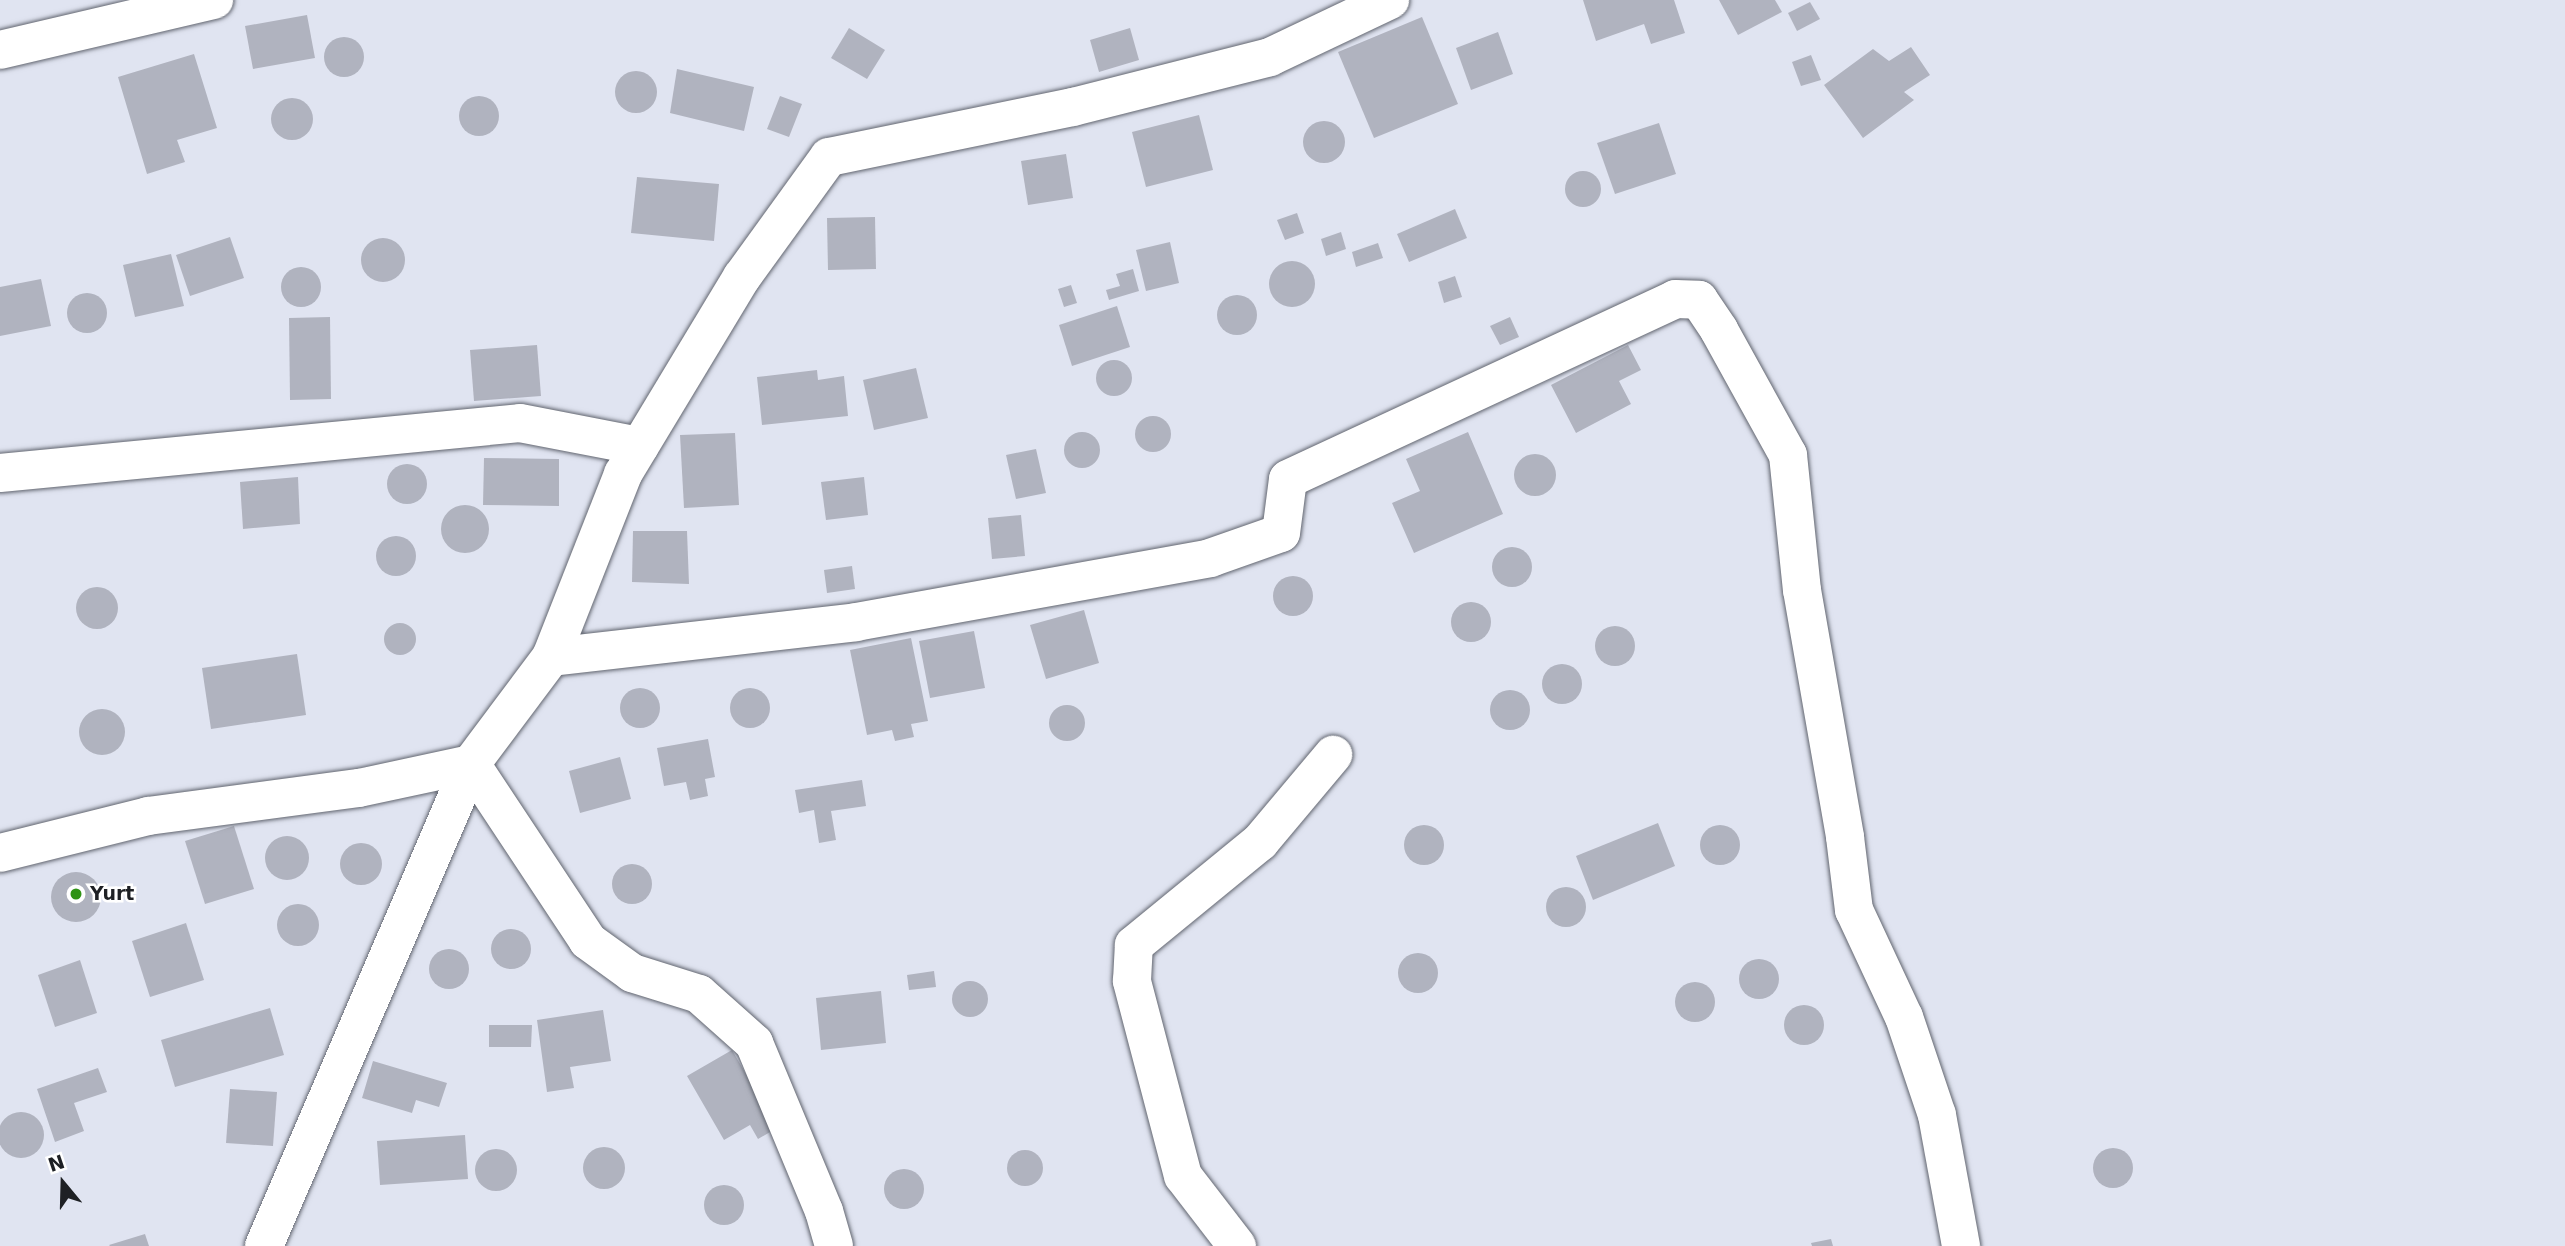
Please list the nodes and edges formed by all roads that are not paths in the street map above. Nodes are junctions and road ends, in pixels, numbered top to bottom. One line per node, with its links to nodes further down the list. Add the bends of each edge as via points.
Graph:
1 (214, 0): 3 (street)
2 (1377, 3): 4 (street, via 1270,57 1073,107 829,157 742,277)
3 (0, 50)
4 (640, 446): 5 (street, via 520,423); 6 (street, via 622,474)
5 (0, 473)
6 (551, 657): 8 (street); 13 (street, via 856,622 1210,558 1281,533 1288,479 1675,299 1699,300 1788,455 1802,590 1854,910 1904,1017 1937,1115)
7 (1333, 755): 12 (street, via 1261,842 1134,945 1132,981 1183,1176)
8 (471, 764): 9 (street, via 359,788 148,816); 10 (street); 11 (street, via 588,941 632,972 699,994 754,1043 824,1211)
9 (0, 853)
10 (264, 1246)
11 (834, 1246)
12 (1237, 1246)
13 (1961, 1246)

